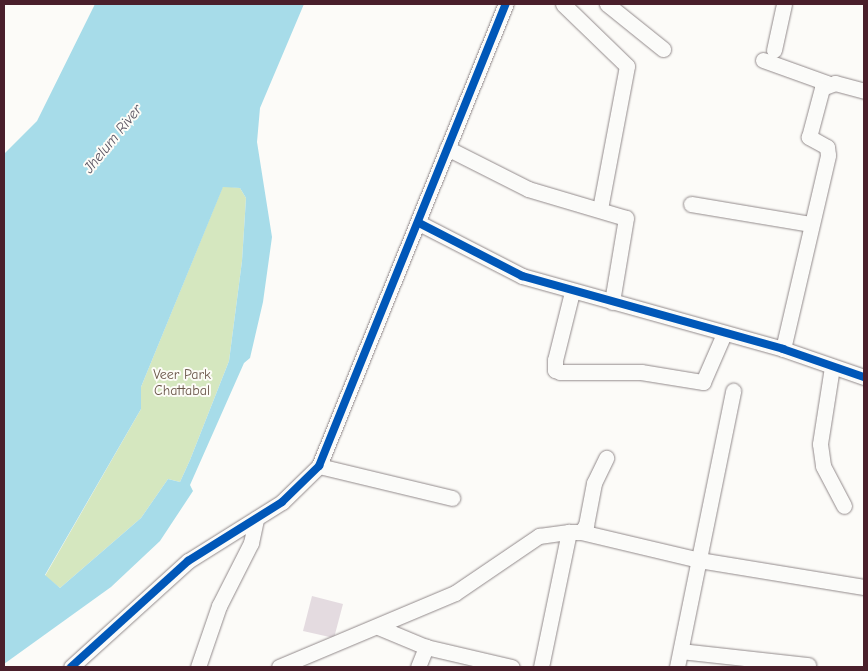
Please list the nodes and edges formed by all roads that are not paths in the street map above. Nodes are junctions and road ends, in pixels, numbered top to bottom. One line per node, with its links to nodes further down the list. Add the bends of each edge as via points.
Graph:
1 (506, 4): 9 (street)
2 (562, 4): 11 (street, via 627,66)
3 (607, 4): 5 (street)
4 (784, 4): 7 (street, via 768,55)
5 (624, 10): 6 (street)
6 (663, 49)
7 (827, 83): 8 (street); 13 (street, via 809,136 828,150)
8 (864, 91)
9 (447, 148): 11 (street, via 528,188); 12 (street)
10 (691, 204): 13 (street)
11 (600, 209): 15 (street, via 628,222)
12 (419, 223): 14 (street, via 486,261); 22 (street)
13 (811, 224): 17 (street)
14 (572, 292): 15 (street); 16 (street, via 554,360 555,370 560,372 641,372 703,382)
15 (612, 302): 16 (street)
16 (724, 334): 17 (street)
17 (783, 349): 18 (street)
18 (832, 367): 19 (street); 24 (street, via 820,444 822,466)
19 (864, 376)
20 (733, 391): 27 (street)
21 (606, 458): 26 (street, via 594,483 588,521)
22 (319, 466): 23 (street); 25 (street, via 282,502)
23 (452, 498)
24 (844, 506)
25 (256, 519): 33 (street, via 188,561); 34 (street, via 251,543 218,606)
26 (575, 532): 27 (street); 29 (street, via 540,536 455,593); 38 (street)
27 (699, 560): 28 (street); 31 (street)
28 (864, 587)
29 (378, 627): 30 (street); 35 (street)
30 (426, 647): 36 (street); 37 (street)
31 (681, 651): 32 (street); 39 (street)
32 (808, 664)
33 (70, 667)
34 (198, 667)
35 (279, 667)
36 (418, 667)
37 (512, 667)
38 (541, 667)
39 (677, 667)

